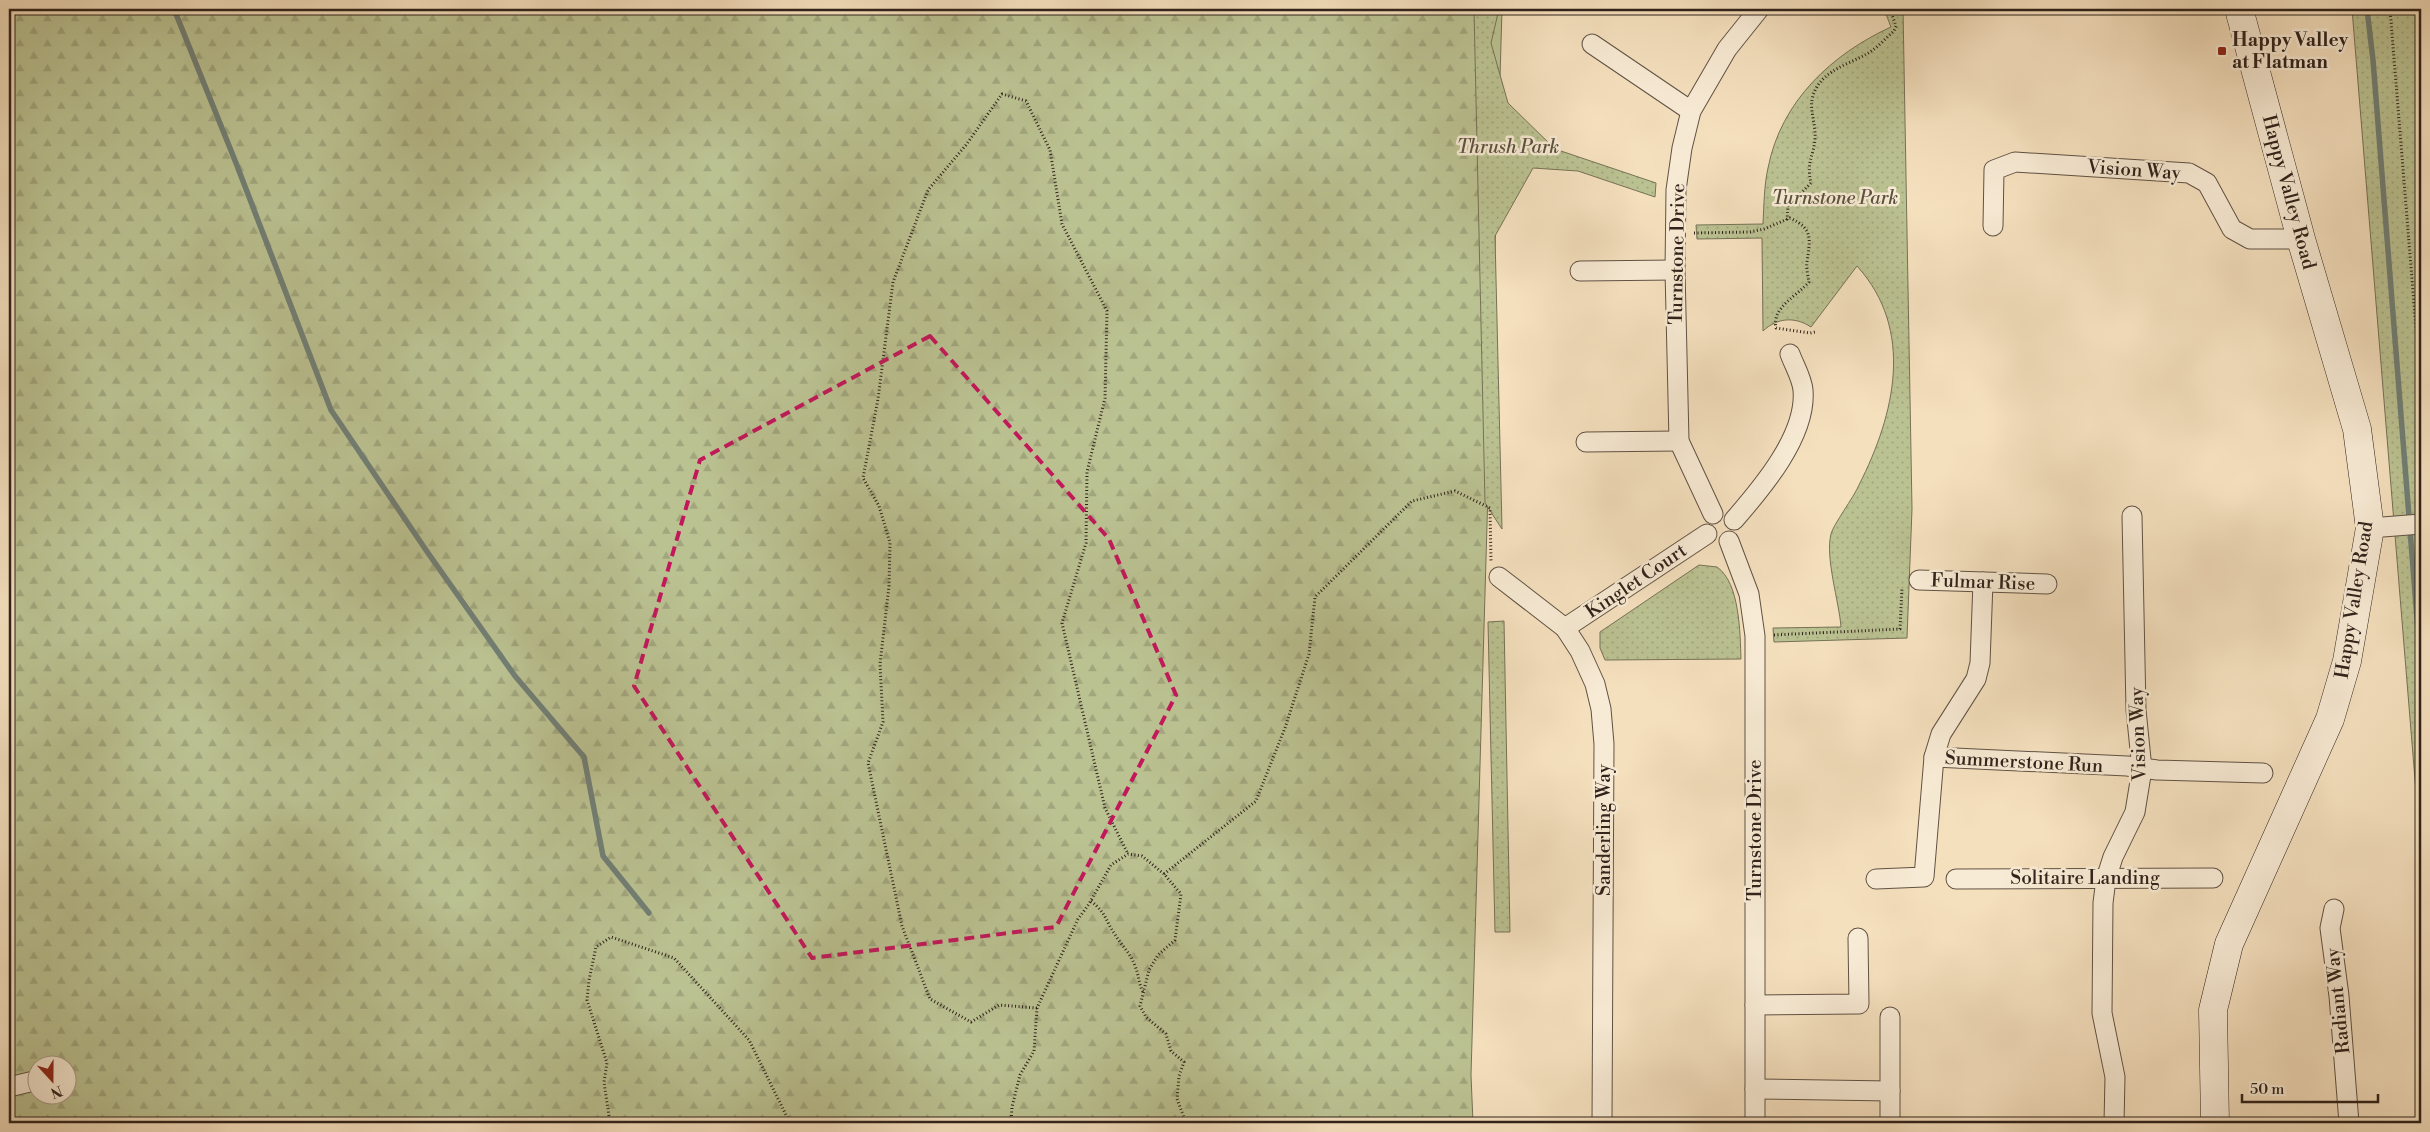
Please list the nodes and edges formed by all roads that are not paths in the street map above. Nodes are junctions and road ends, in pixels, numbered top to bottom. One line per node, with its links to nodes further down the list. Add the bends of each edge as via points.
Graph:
1 (1760, 9): 4 (street, Turnstone Drive, via 1727,49)
2 (2239, 9): 6 (main road, Happy Valley Road)
3 (1592, 44): 4 (street)
4 (1691, 111): 7 (street, Turnstone Drive, via 1676,190)
5 (1993, 226): 6 (street, Vision Way, via 1994,170 2015,162 2189,173 2207,183 2232,229 2250,239)
6 (2300, 239): 16 (main road, Happy Valley Road, via 2357,429)
7 (1675, 270): 8 (street); 10 (street, Turnstone Drive)
8 (1580, 271)
9 (1790, 354): 14 (street, via 1803,389 1802,408 1793,435 1777,467)
10 (1679, 441): 11 (street); 12 (street, Turnstone Drive)
11 (1586, 442)
12 (1713, 514): 14 (street, via 1720,511 1728,513); 17 (street, via 1707,519)
13 (2132, 516): 25 (street, Vision Way, via 2136,710)
14 (1734, 520): 18 (street, via 1734,534)
15 (2421, 524): 16 (street)
16 (2370, 528): 43 (main road, Happy Valley Road, via 2347,661 2330,720 2229,944 2213,1010)
17 (1707, 534): 18 (street, via 1720,543); 23 (street, Kinglet Court)
18 (1728, 541): 33 (street, Turnstone Drive, via 1749,594 1755,636)
19 (1495, 572): 23 (street, Sanderling Way)
20 (1919, 580): 21 (street, Fulmar Rise)
21 (1983, 582): 22 (street, Fulmar Rise); 24 (street, via 1980,662 1976,679 1941,734)
22 (2046, 584)
23 (1565, 628): 39 (street, Sanderling Way, via 1580,651 1594,684 1601,709 1604,744)
24 (1934, 757): 25 (street, Summerstone Run); 27 (street, via 1924,877)
25 (2142, 769): 26 (street, Summerstone Run); 30 (street, Vision Way, via 2135,812 2113,856)
26 (2263, 773)
27 (1876, 878)
28 (2214, 878): 30 (street, Solitaire Landing)
29 (1956, 879): 30 (street, Solitaire Landing)
30 (2106, 879): 42 (street, Vision Way, via 2102,1012 2114,1077)
31 (2334, 909): 44 (street, Radiant Way, via 2330,928)
32 (1858, 938): 33 (street, via 1859,1004)
33 (1755, 1005): 37 (street, Turnstone Drive)
34 (1890, 1017): 38 (street)
35 (28, 1082): 36 (street)
36 (9, 1087)
37 (1755, 1089): 38 (street); 40 (street, Turnstone Drive)
38 (1890, 1091): 41 (street)
39 (1602, 1123)
40 (1755, 1123)
41 (1890, 1123)
42 (2114, 1123)
43 (2215, 1123)
44 (2349, 1123)

